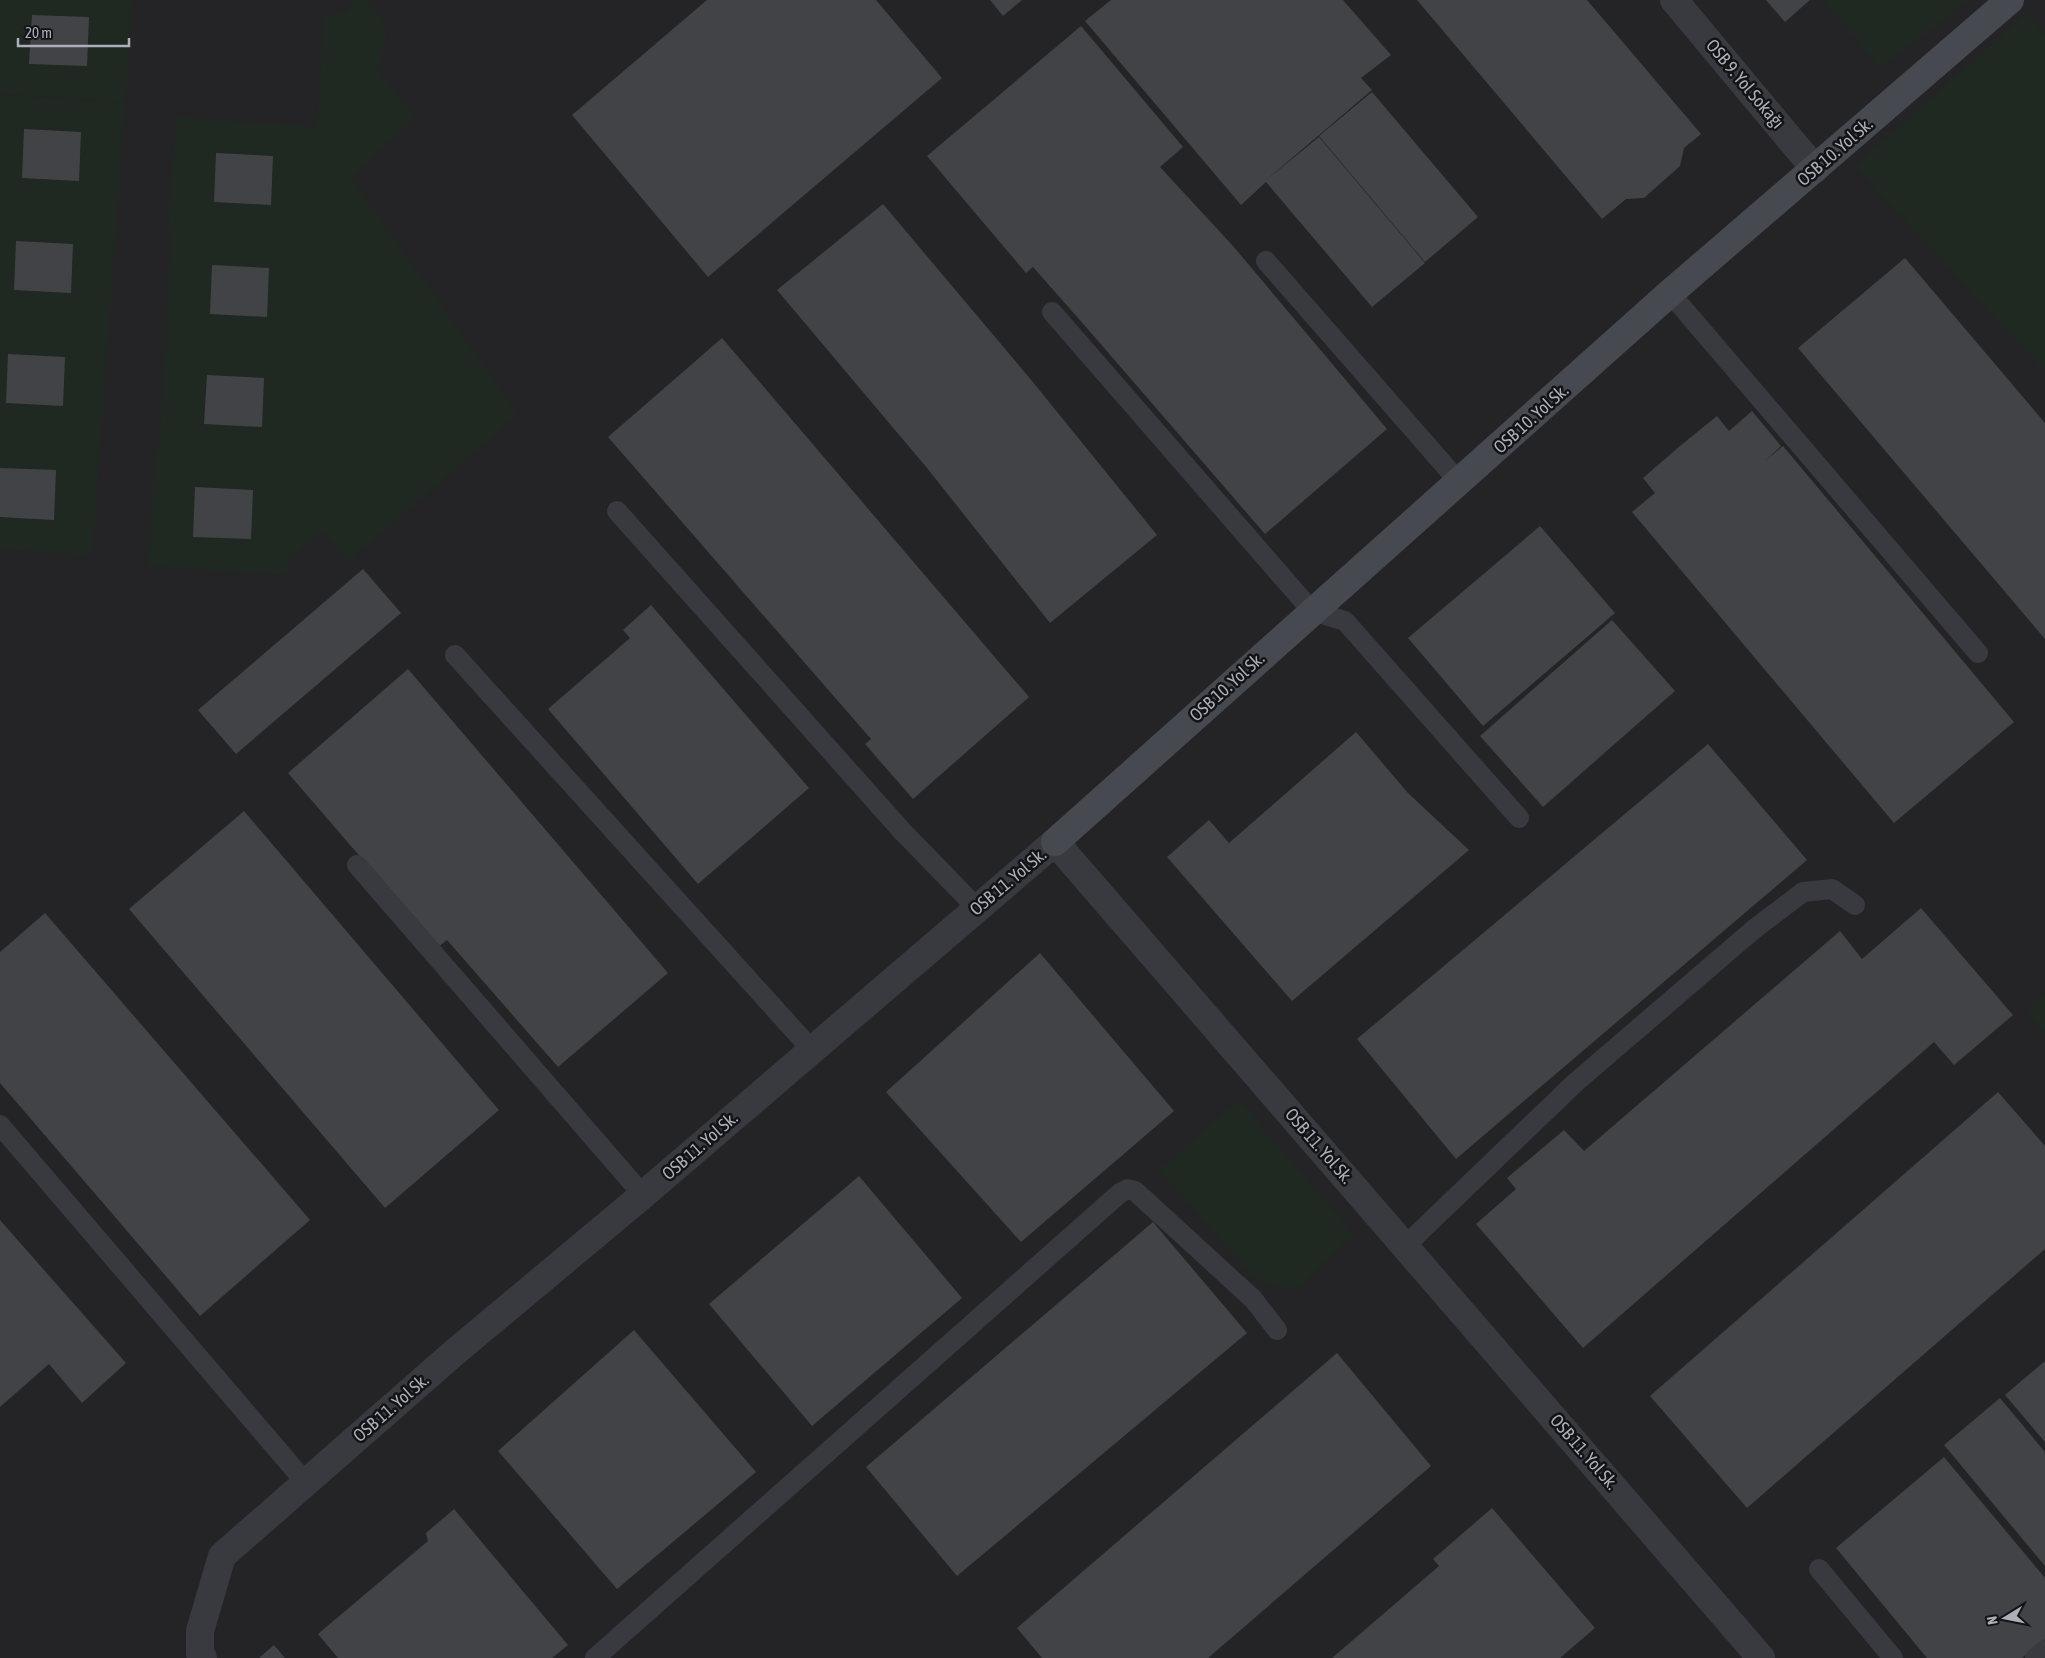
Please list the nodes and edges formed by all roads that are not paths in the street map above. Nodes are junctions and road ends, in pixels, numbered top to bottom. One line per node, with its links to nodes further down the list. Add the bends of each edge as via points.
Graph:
1 (1674, 0): 3 (street, OSB 9. Yol Sokağı)
2 (2010, 0): 3 (street, OSB 10. Yol Sk.)
3 (1816, 169): 5 (street, OSB 10. Yol Sk.)
4 (1266, 262): 7 (lane)
5 (1670, 293): 7 (street, OSB 10. Yol Sk.); 10 (lane)
6 (1052, 312): 9 (lane)
7 (1460, 483): 9 (street, OSB 10. Yol Sk.)
8 (616, 511): 16 (lane, via 902,831)
9 (1312, 611): 12 (lane, via 1345,621); 13 (street, OSB 10. Yol Sk.)
10 (1978, 653)
11 (455, 655): 17 (lane)
12 (1519, 818)
13 (1055, 842): 16 (street, OSB 11. Yol Sk.); 20 (street, OSB 11. Yol Sk.)
14 (356, 865): 19 (lane)
15 (1855, 905): 20 (lane, via 1832,889 1803,892 1753,930 1576,1082)
16 (977, 908): 17 (street, OSB 11. Yol Sk.)
17 (812, 1050): 19 (street, OSB 11. Yol Sk.)
18 (0, 1125): 22 (lane)
19 (643, 1195): 22 (street, OSB 11. Yol Sk., via 455,1352)
20 (1405, 1246): 27 (street, OSB 11. Yol Sk.)
21 (1276, 1330): 26 (lane, via 1254,1299 1135,1190 1128,1189)
22 (306, 1483): 25 (street, OSB 11. Yol Sk., via 222,1556 200,1631)
23 (1819, 1569): 28 (lane)
24 (2045, 1650): 29 (lane)
25 (199, 1657)
26 (595, 1658)
27 (1761, 1658)
28 (1893, 1658)
29 (2036, 1658)

